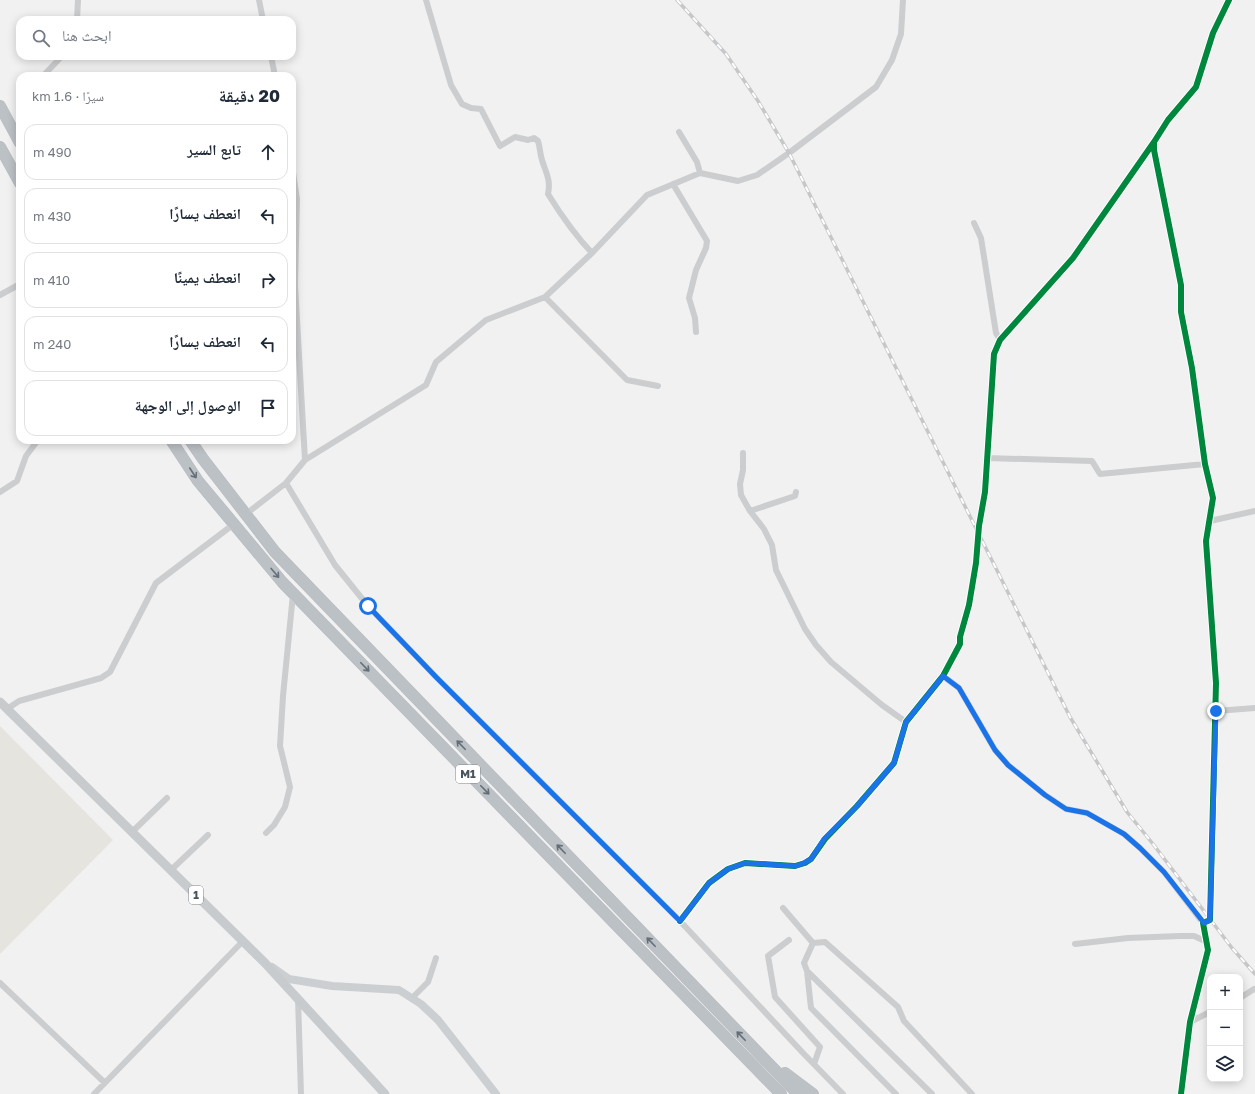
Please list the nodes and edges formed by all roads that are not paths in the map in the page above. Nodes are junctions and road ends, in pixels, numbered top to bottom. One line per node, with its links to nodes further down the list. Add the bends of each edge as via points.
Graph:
1 (78, 0): 6 (street)
2 (260, 0): 7 (street)
3 (426, 0): 23 (street, via 451,85 462,104 481,109 500,146 515,137 528,140 534,138 538,141 550,185 548,194 578,238)
4 (903, 0): 17 (street, via 901,34 892,60 876,87 756,175 738,182)
5 (1229, 0): 15 (street, via 1213,32 1196,87 1168,120)
6 (76, 16)
7 (263, 16)
8 (58, 60): 10 (street)
9 (272, 60): 11 (street)
10 (48, 72)
11 (274, 72)
12 (0, 106): 14 (highway)
13 (679, 132): 17 (street, via 697,162)
14 (16, 136)
15 (1154, 142): 29 (street, via 1073,258); 37 (street, via 1181,285 1181,312 1192,368)
16 (0, 147): 18 (highway)
17 (700, 173): 19 (street)
18 (16, 176)
19 (673, 184): 23 (street, via 647,195); 28 (street, via 706,241 706,248 696,270 689,298 696,318)
20 (296, 192): 22 (street)
21 (974, 223): 29 (street, via 981,238 996,332)
22 (296, 242)
23 (592, 253): 26 (street)
24 (16, 286): 25 (street)
25 (0, 294)
26 (545, 297): 30 (street, via 626,380); 36 (street, via 486,320 436,362 426,385)
27 (296, 302): 36 (street)
28 (696, 332)
29 (1000, 340): 35 (street, via 994,354)
30 (658, 386)
31 (35, 444): 39 (street, via 26,456 17,481)
32 (174, 444): 45 (highway, M1, one-way to 45, via 198,481)
33 (193, 444): 43 (highway, M1)
34 (743, 454): 41 (street, via 741,495)
35 (987, 458): 37 (street, via 1092,460 1100,474); 47 (street, via 985,492 969,606 960,644)
36 (305, 460): 38 (street)
37 (1205, 464): 44 (street, via 1213,498)
38 (286, 483): 43 (street); 58 (street, via 335,565 368,606)
39 (0, 492)
40 (796, 492): 41 (street, via 795,496)
41 (750, 511): 51 (street, via 764,528 772,545 776,570 805,629 816,645 852,681)
42 (1255, 511): 44 (street)
43 (246, 514): 75 (highway, M1, one-way to 43, via 275,552)
44 (1210, 521): 50 (street, via 1206,541)
45 (234, 524): 46 (highway, M1, one-way to 46); 48 (street, via 156,583 110,672 105,676)
46 (293, 594): 54 (street, via 280,746 290,787 285,807); 77 (highway, M1, one-way to 77)
47 (943, 676): 51 (street); 59 (street, via 959,688 995,750 1008,765 1066,809 1087,813 1124,834 1164,872)
48 (3, 706): 53 (main road, 1)
49 (1255, 708): 50 (street)
50 (1216, 711): 59 (street, via 1210,920)
51 (906, 722): 58 (street, via 894,763 824,839 811,859 796,866 745,863 728,869 709,883)
52 (167, 798): 53 (street)
53 (132, 832): 56 (main road, 1)
54 (266, 833)
55 (208, 835): 56 (street)
56 (171, 870): 61 (main road, 1)
57 (783, 908): 63 (street)
58 (680, 921): 76 (street)
59 (1204, 923): 62 (street)
60 (789, 940): 76 (street, via 768,956 770,974 775,997 820,1047)
61 (244, 941): 66 (main road, 1); 78 (street)
62 (1207, 942): 64 (street, via 1194,936 1180,936); 74 (street, via 1208,950)
63 (813, 943): 67 (street, via 804,963); 90 (street, via 825,942 898,1007 904,1021)
64 (1075, 944)
65 (436, 958): 72 (street, via 428,982)
66 (265, 963): 71 (main road, 1); 72 (street, via 289,979 332,986 399,990)
67 (808, 971): 88 (street, via 811,1008); 89 (street)
68 (0, 983): 78 (street)
69 (1254, 989): 70 (street)
70 (1243, 996)
71 (298, 998): 80 (street); 81 (main road, 1)
72 (412, 998): 82 (street, via 438,1020)
73 (1207, 1014): 74 (street)
74 (1190, 1022): 91 (street)
75 (757, 1052): 85 (highway, M1); 86 (highway)
76 (814, 1064): 87 (street)
77 (760, 1072): 83 (highway); 84 (highway, M1)
78 (105, 1083): 79 (street)
79 (94, 1094)
80 (301, 1094)
81 (385, 1094)
82 (496, 1094)
83 (776, 1094)
84 (781, 1094)
85 (798, 1094)
86 (813, 1094)
87 (843, 1094)
88 (896, 1094)
89 (932, 1094)
90 (972, 1094)
91 (1181, 1094)

